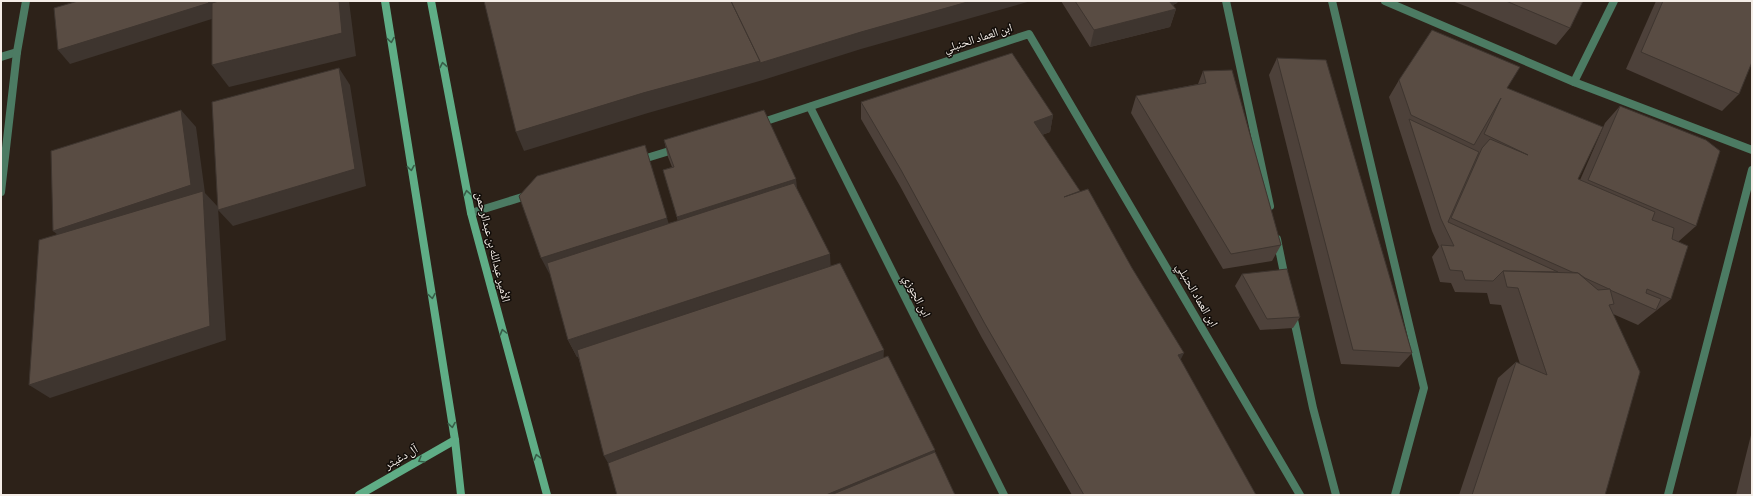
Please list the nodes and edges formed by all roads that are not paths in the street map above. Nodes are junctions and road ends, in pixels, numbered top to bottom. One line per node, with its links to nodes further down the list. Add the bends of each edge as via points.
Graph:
1 (26, 1): 8 (street)
2 (385, 1): 24 (main road, one-way to 24)
3 (431, 1): 20 (main road, الأمير عبدالله بن عبدالرحمن, one-way to 3)
4 (1226, 1): 19 (street)
5 (1332, 1): 31 (street, via 1424,388)
6 (1385, 1): 10 (street)
7 (1614, 1): 10 (street)
8 (17, 52): 9 (street); 17 (street)
9 (1, 57)
10 (1574, 82): 14 (street)
11 (810, 107): 12 (street, ابن العماد الحنبلي); 28 (street, ابن الجوزي); 29 (street, ابن العماد الحنبلي, via 1029,34)
12 (749, 126)
13 (682, 147): 15 (street)
14 (1752, 150)
15 (629, 164)
16 (1752, 170): 32 (street)
17 (1, 192)
18 (539, 192): 20 (street)
19 (1271, 212)
20 (471, 213): 27 (main road, الأمير عبدالله بن عبدالرحمن, one-way to 20)
21 (1274, 228): 22 (street)
22 (1288, 290)
23 (1291, 306): 30 (street, via 1313,408)
24 (455, 440): 25 (main road, آل دغيثر, one-way to 25); 26 (main road)
25 (358, 495)
26 (461, 495)
27 (547, 495)
28 (1004, 495)
29 (1300, 495)
30 (1336, 495)
31 (1396, 495)
32 (1668, 495)

